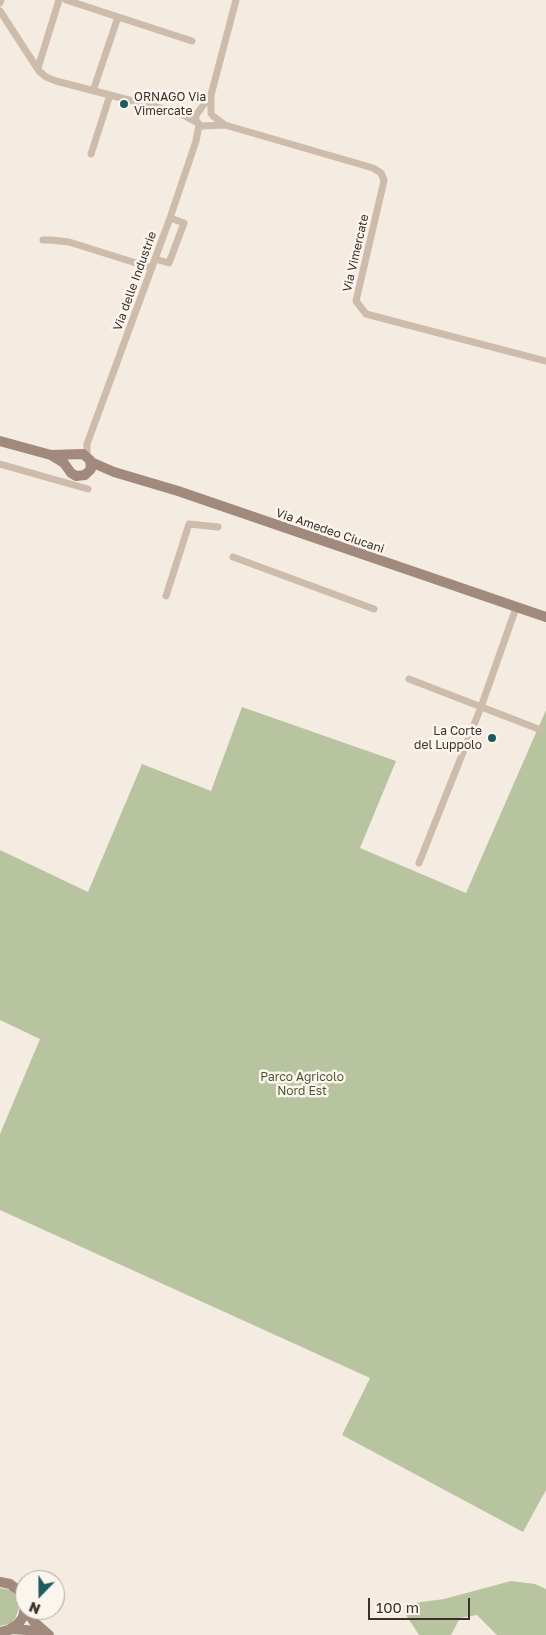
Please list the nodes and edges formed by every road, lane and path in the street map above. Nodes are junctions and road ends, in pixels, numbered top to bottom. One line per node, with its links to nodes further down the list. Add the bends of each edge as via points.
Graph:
1 (59, 0): 7 (street)
2 (66, 0): 5 (street)
3 (236, 0): 10 (street)
4 (0, 10): 7 (street)
5 (118, 17): 6 (street); 8 (street)
6 (192, 41)
7 (38, 68): 8 (street, via 50,79)
8 (94, 90): 9 (street)
9 (110, 95): 13 (street, via 179,113); 16 (street)
10 (211, 96): 11 (street); 12 (street)
11 (197, 113): 12 (street, via 203,110); 13 (street)
12 (212, 114): 14 (street, Via Vimercate); 15 (street)
13 (198, 124): 15 (street); 17 (street, Via delle Industrie, via 196,141)
14 (224, 125): 15 (street, Via Vimercate); 21 (street, Via Vimercate, via 381,173 384,180 356,301 366,314)
15 (209, 126)
16 (91, 154)
17 (170, 218): 19 (street, Via delle Industrie); 19 (street, via 184,223 169,264)
18 (43, 240): 20 (street, via 69,242)
19 (155, 259): 20 (street, Via delle Industrie)
20 (152, 268): 24 (street, Via delle Industrie)
21 (546, 361)
22 (0, 440): 23 (main road, Via Amedeo Ciucani)
23 (51, 455): 24 (main road, Via Amedeo Ciucani); 26 (main road, Via Amedeo Ciucani)
24 (83, 457): 26 (main road, via 69,460); 27 (main road, Via Amedeo Ciucani); 28 (main road, via 91,468)
25 (0, 464): 29 (street)
26 (68, 467): 28 (main road, Via Amedeo Ciucani, via 76,476)
27 (114, 472): 28 (main road, Via Amedeo Ciucani); 33 (main road, Via Amedeo Ciucani, via 178,491)
28 (88, 474)
29 (88, 489)
30 (218, 527): 32 (street, via 189,524)
31 (233, 557): 34 (street)
32 (166, 596)
33 (516, 608): 35 (main road, Via Amedeo Ciucani); 37 (street)
34 (374, 609)
35 (543, 617)
36 (409, 679): 37 (street)
37 (481, 707): 38 (street); 39 (street)
38 (542, 730)
39 (419, 863)
40 (0, 1582): 41 (main road)
41 (15, 1588)
42 (21, 1620): 44 (main road)
43 (33, 1620): 46 (main road)
44 (5, 1632): 45 (main road, via 27,1630)
45 (43, 1635)
46 (49, 1635)

